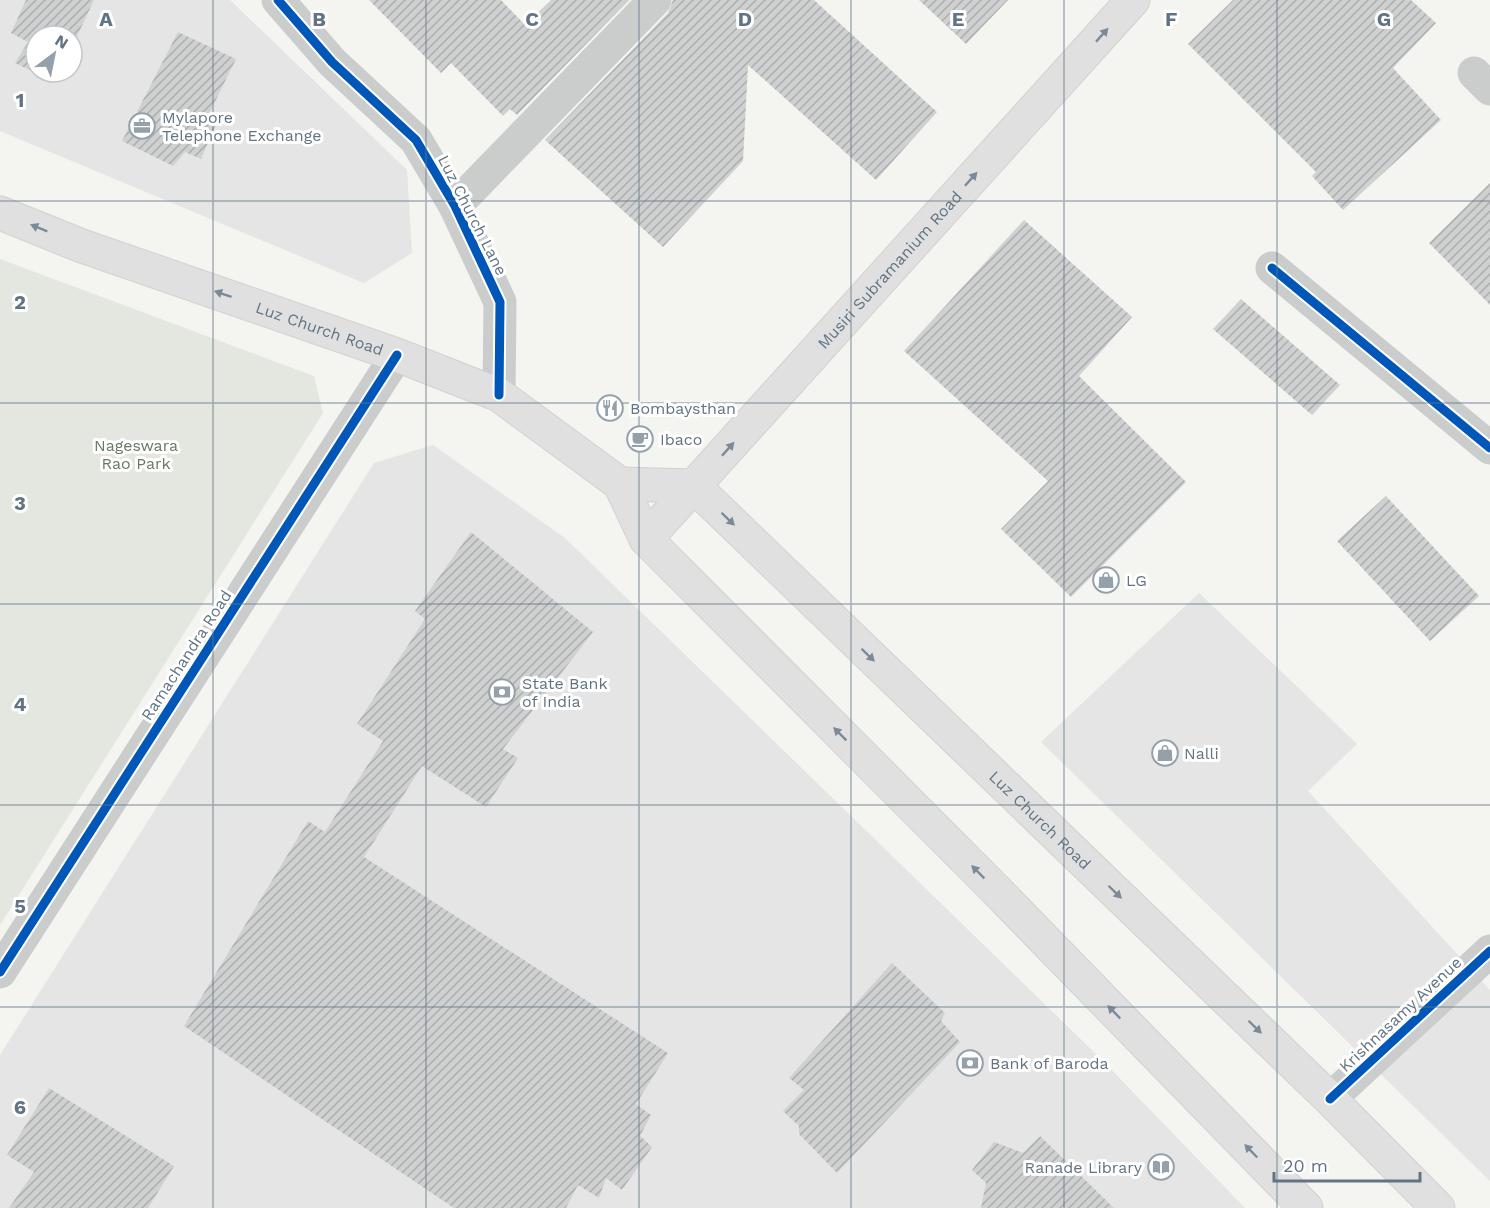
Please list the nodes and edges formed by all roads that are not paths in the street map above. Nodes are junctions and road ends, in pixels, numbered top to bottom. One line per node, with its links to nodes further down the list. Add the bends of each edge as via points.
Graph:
1 (278, 0): 4 (street, Luz Church Lane, via 332,62 416,140)
2 (655, 0): 4 (street)
3 (1133, 0): 11 (main road, Musiri Subramanium Road, one-way to 3)
4 (455, 206): 8 (street, Luz Church Lane, via 500,302)
5 (0, 213): 7 (main road, Luz Church Road, one-way to 5, via 82,246)
6 (1272, 268): 9 (street)
7 (397, 355): 8 (main road, Luz Church Road); 14 (street, Ramachandra Road)
8 (499, 395): 10 (main road, Luz Church Road)
9 (1490, 448)
10 (620, 484): 11 (main road); 12 (main road, Luz Church Road)
11 (694, 486): 12 (main road, Musiri Subramanium Road); 15 (main road, Luz Church Road, one-way to 15)
12 (646, 539): 16 (main road, Luz Church Road, one-way to 12)
13 (1490, 951): 15 (street, Krishnasamy Avenue)
14 (0, 972)
15 (1330, 1099): 17 (main road, Luz Church Road)
16 (1306, 1208)
17 (1438, 1208)

